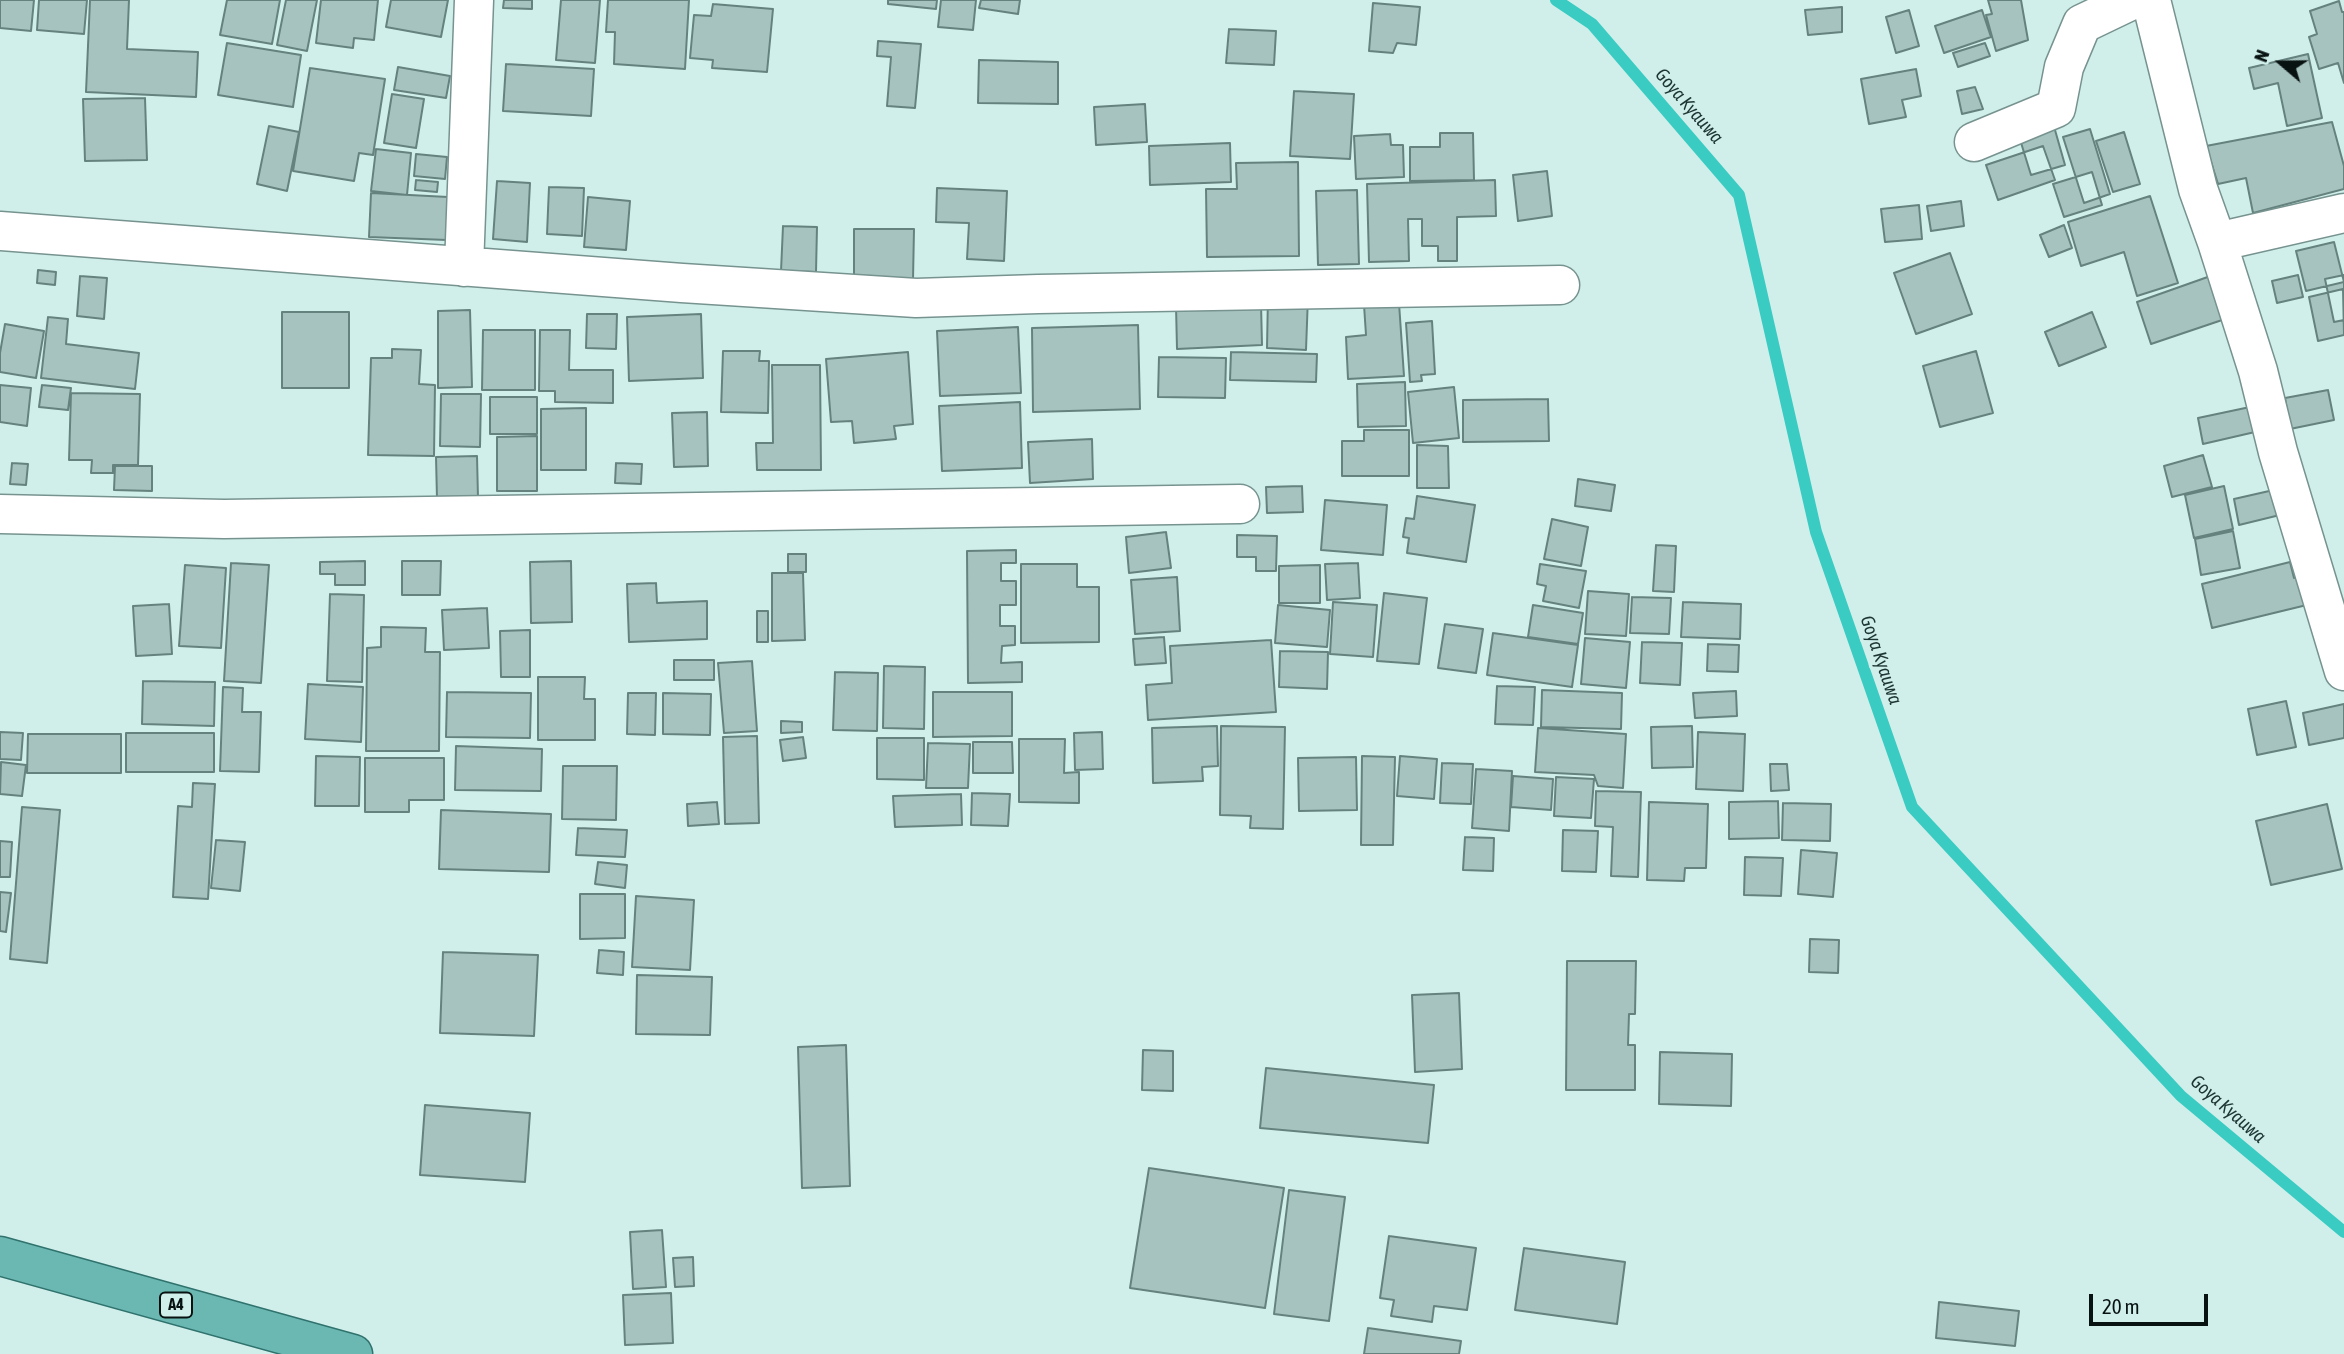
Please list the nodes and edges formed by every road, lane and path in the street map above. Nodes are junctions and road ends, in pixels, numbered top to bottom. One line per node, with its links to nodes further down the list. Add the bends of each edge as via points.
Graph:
1 (474, 0): 8 (street)
2 (2132, 0): 4 (street, via 2082,24 2064,68 2056,108)
3 (2151, 0): 7 (street, via 2198,189)
4 (1974, 142)
5 (2344, 213): 7 (street)
6 (0, 231): 8 (street)
7 (2217, 242): 12 (street)
8 (464, 267): 9 (street, via 916,298)
9 (1560, 285)
10 (1240, 504): 11 (street, via 224,519)
11 (0, 514)
12 (2344, 671)
13 (0, 1256): 14 (highway, A4)
14 (353, 1354)

